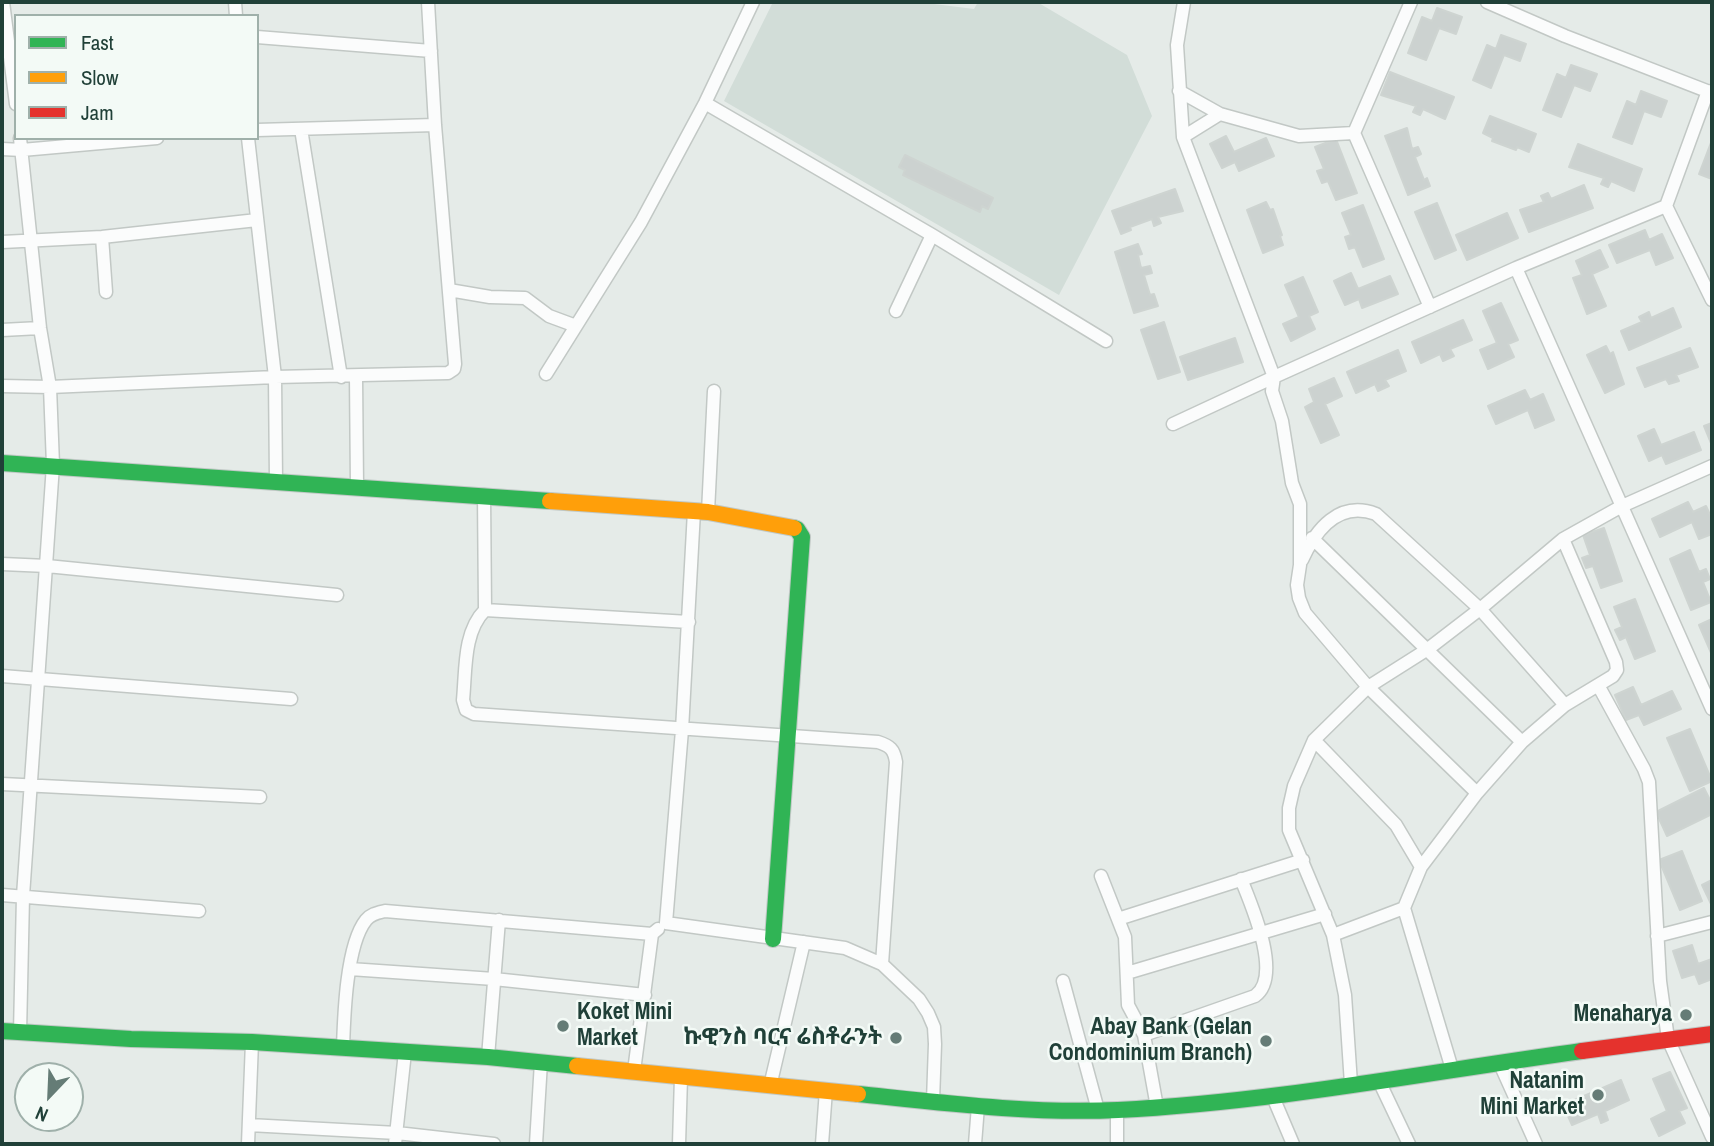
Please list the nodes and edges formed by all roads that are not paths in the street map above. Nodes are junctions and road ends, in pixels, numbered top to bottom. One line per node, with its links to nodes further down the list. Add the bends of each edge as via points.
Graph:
1 (3, 2): 9 (street)
2 (428, 2): 8 (street)
3 (753, 2): 13 (street)
4 (1184, 2): 10 (street, via 1177,45)
5 (1411, 2): 18 (street)
6 (1492, 3): 12 (street)
7 (259, 37): 8 (street)
8 (431, 51): 15 (street)
9 (9, 63): 11 (street)
10 (1179, 90): 14 (street); 19 (street)
11 (14, 92)
12 (1710, 92): 24 (street)
13 (705, 103): 26 (street); 36 (street, via 641,222)
14 (1220, 114): 18 (street, via 1299,136); 19 (street)
15 (435, 125): 16 (street); 31 (street)
16 (301, 129): 17 (street); 43 (street)
17 (259, 130)
18 (1354, 133): 34 (street)
19 (1183, 137): 44 (street)
20 (111, 140): 22 (street)
21 (248, 140): 25 (street)
22 (21, 144): 23 (street); 28 (street)
23 (2, 149)
24 (1666, 206): 30 (street); 33 (street)
25 (257, 220): 27 (street); 42 (street)
26 (932, 235): 35 (street); 39 (street)
27 (102, 237): 28 (street); 32 (street)
28 (31, 241): 29 (street); 37 (street)
29 (2, 242)
30 (1516, 268): 34 (street); 55 (street)
31 (449, 290): 36 (street, via 490,298 526,298 549,316); 41 (street, via 454,369 448,373)
32 (106, 292)
33 (1712, 300)
34 (1430, 307): 44 (street)
35 (896, 311)
36 (576, 326): 40 (street)
37 (40, 328): 38 (street); 46 (street)
38 (2, 330)
39 (1106, 341)
40 (546, 374)
41 (356, 376): 43 (street); 53 (street)
42 (275, 377): 43 (street); 46 (street); 52 (street)
43 (341, 377)
44 (1274, 377): 48 (street); 60 (street, via 1272,391 1300,504)
45 (2, 386): 46 (street)
46 (50, 387): 50 (street)
47 (714, 391): 56 (street)
48 (1173, 424)
49 (2, 463): 50 (street)
50 (53, 466): 52 (street); 61 (street)
51 (1712, 466): 55 (street)
52 (276, 481): 53 (street)
53 (357, 487): 54 (street)
54 (484, 495): 56 (street); 64 (street)
55 (1622, 506): 58 (street); 73 (street)
56 (701, 511): 65 (street); 75 (street, via 786,525 802,537)
57 (1312, 538): 60 (street); 63 (street, via 1328,521 1348,511 1363,509 1376,514); 66 (street)
58 (1563, 539): 63 (street); 69 (street, via 1616,662 1613,676)
59 (2, 564): 61 (street)
60 (1300, 565): 70 (street, via 1298,598 1306,613)
61 (47, 566): 62 (street); 68 (street)
62 (337, 595)
63 (1480, 609): 66 (street); 72 (street)
64 (485, 610): 65 (street); 74 (street, via 470,631 463,700 466,710)
65 (689, 622): 74 (street)
66 (1428, 649): 70 (street); 77 (street)
67 (2, 676): 68 (street)
68 (39, 679): 71 (street); 79 (street)
69 (1598, 685): 72 (street); 98 (street, via 1649,782)
70 (1368, 687): 76 (street); 80 (street)
71 (291, 699)
72 (1565, 705): 77 (street)
73 (1712, 709)
74 (682, 730): 75 (street); 94 (street)
75 (788, 736): 99 (street); 101 (street, via 878,742 894,751)
76 (1314, 740): 82 (street, via 1289,808 1289,830); 83 (street, via 1396,825)
77 (1522, 742): 80 (street)
78 (2, 784): 79 (street)
79 (31, 786): 81 (street); 87 (street)
80 (1477, 793): 83 (street)
81 (260, 797)
82 (1303, 860): 85 (street); 90 (street)
83 (1421, 867): 88 (street)
84 (1101, 876): 91 (street)
85 (1241, 879): 91 (street); 95 (street)
86 (2, 895): 87 (street)
87 (23, 896): 89 (street); 108 (street)
88 (1404, 908): 97 (street); 118 (street)
89 (199, 911)
90 (1325, 914): 95 (street); 97 (street)
91 (1118, 919): 103 (street, via 1127,945)
92 (499, 920): 96 (street); 102 (street, via 385,911 373,914 359,932); 104 (street)
93 (1712, 922): 98 (street)
94 (666, 923): 96 (street); 99 (street)
95 (1263, 932): 103 (street); 110 (street, via 1263,990)
96 (652, 934): 106 (street)
97 (1333, 934): 122 (street, via 1345,995)
98 (1657, 936): 111 (street)
99 (773, 939): 100 (street)
100 (804, 942): 101 (street, via 845,948); 123 (street)
101 (882, 964): 126 (street, via 919,999 934,1027)
102 (349, 970): 104 (street); 113 (street)
103 (1127, 973): 110 (street, via 1128,1005)
104 (494, 979): 106 (street); 115 (street)
105 (1063, 981): 129 (street)
106 (645, 995): 119 (street)
107 (2, 1031): 108 (street)
108 (20, 1033): 112 (street)
109 (1712, 1034): 111 (street)
110 (1144, 1035): 128 (street)
111 (1668, 1039): 117 (street); 132 (street)
112 (251, 1042): 113 (street); 131 (street)
113 (343, 1048): 114 (street)
114 (405, 1052): 115 (street); 133 (street)
115 (488, 1057): 116 (street)
116 (541, 1062): 119 (street); 136 (street)
117 (1500, 1064): 118 (street); 143 (street)
118 (1452, 1069): 121 (street)
119 (634, 1070): 120 (street)
120 (681, 1077): 123 (street); 137 (street)
121 (1379, 1081): 122 (street); 142 (street)
122 (1351, 1084): 125 (street)
123 (770, 1086): 124 (street)
124 (825, 1090): 126 (street); 138 (street)
125 (1273, 1097): 128 (street); 141 (street)
126 (933, 1101): 127 (street)
127 (978, 1106): 129 (street); 139 (street)
128 (1157, 1107): 130 (street)
129 (1098, 1110): 130 (street)
130 (1117, 1110): 140 (street)
131 (249, 1125): 133 (street); 134 (street)
132 (1712, 1137)
133 (396, 1139): 135 (street)
134 (248, 1144)
135 (494, 1144)
136 (536, 1144)
137 (679, 1144)
138 (822, 1144)
139 (975, 1144)
140 (1117, 1144)
141 (1293, 1144)
142 (1409, 1144)
143 (1536, 1144)

